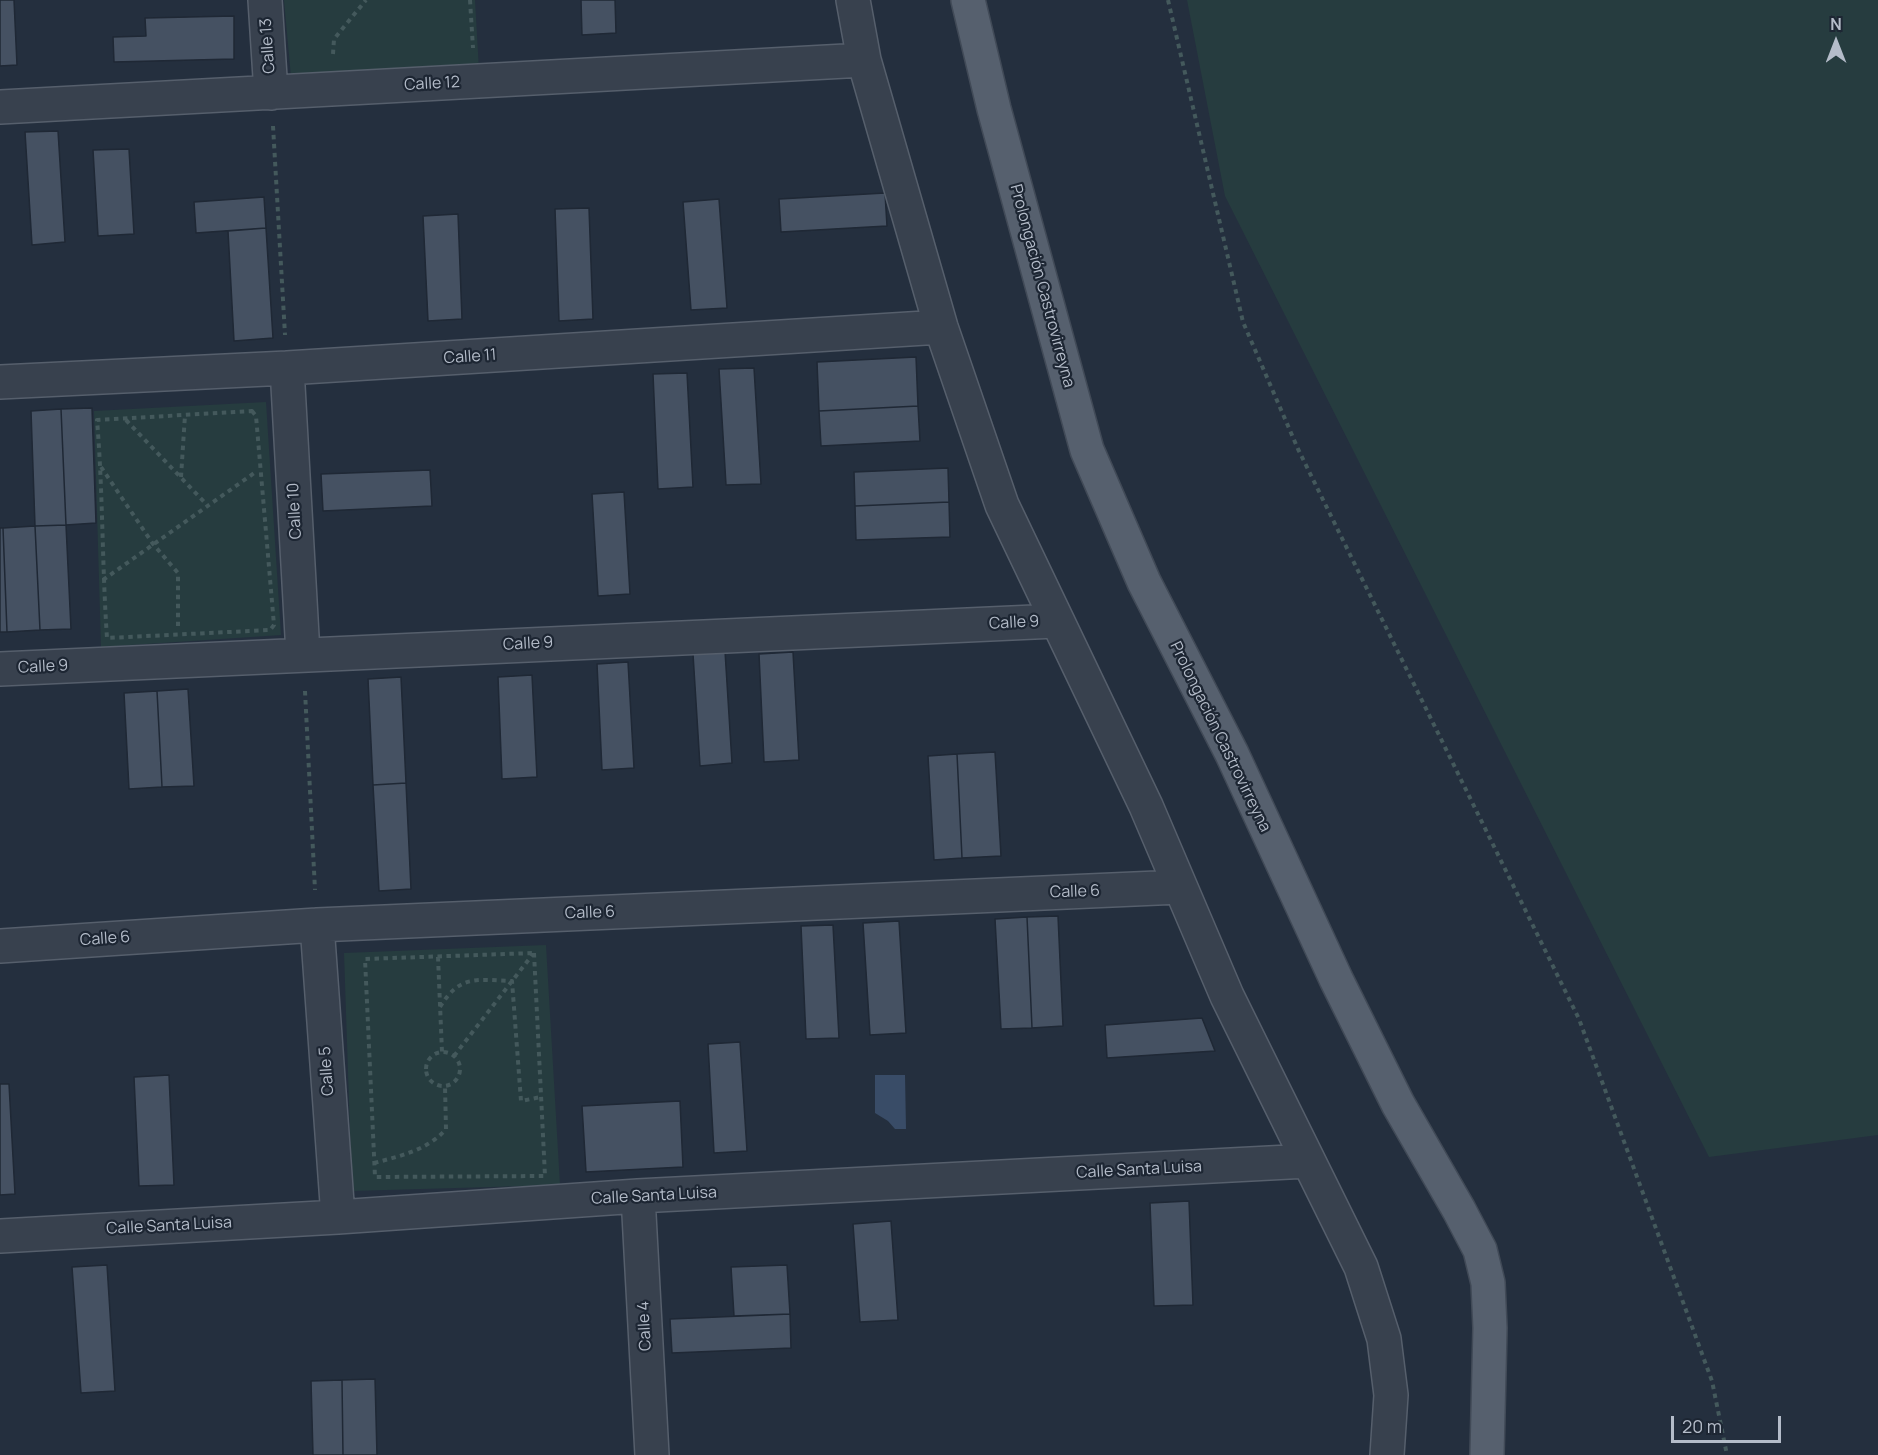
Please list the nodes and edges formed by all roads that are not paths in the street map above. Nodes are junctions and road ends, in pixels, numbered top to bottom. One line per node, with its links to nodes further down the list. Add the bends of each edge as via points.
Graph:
1 (265, 0): 5 (street, Calle 13)
2 (853, 0): 4 (street)
3 (968, 0): 22 (main road, Prolongación Castrovirreyna, via 1087,450 1144,582 1232,754 1336,980 1398,1104 1480,1250 1488,1283 1490,1328)
4 (864, 60): 5 (street, Calle 12); 7 (street)
5 (272, 93): 6 (street, Calle 12)
6 (0, 107)
7 (941, 327): 8 (street, Calle 11); 10 (street, via 1002,505)
8 (287, 368): 9 (street, Calle 11); 11 (street, Calle 10)
9 (0, 382)
10 (1056, 621): 11 (street, Calle 9); 13 (street, via 1146,806)
11 (303, 654): 12 (street, Calle 9)
12 (0, 669)
13 (1180, 887): 14 (street, Calle 6); 16 (street, via 1227,996)
14 (317, 925): 15 (street, Calle 6); 18 (street, Calle 5)
15 (0, 946)
16 (1308, 1161): 17 (street, Calle Santa Luisa); 21 (street, via 1361,1267 1384,1338 1391,1395)
17 (638, 1196): 18 (street, Calle Santa Luisa); 20 (street, Calle 4)
18 (338, 1217): 19 (street, Calle Santa Luisa)
19 (0, 1236)
20 (652, 1455)
21 (1387, 1455)
22 (1487, 1455)

